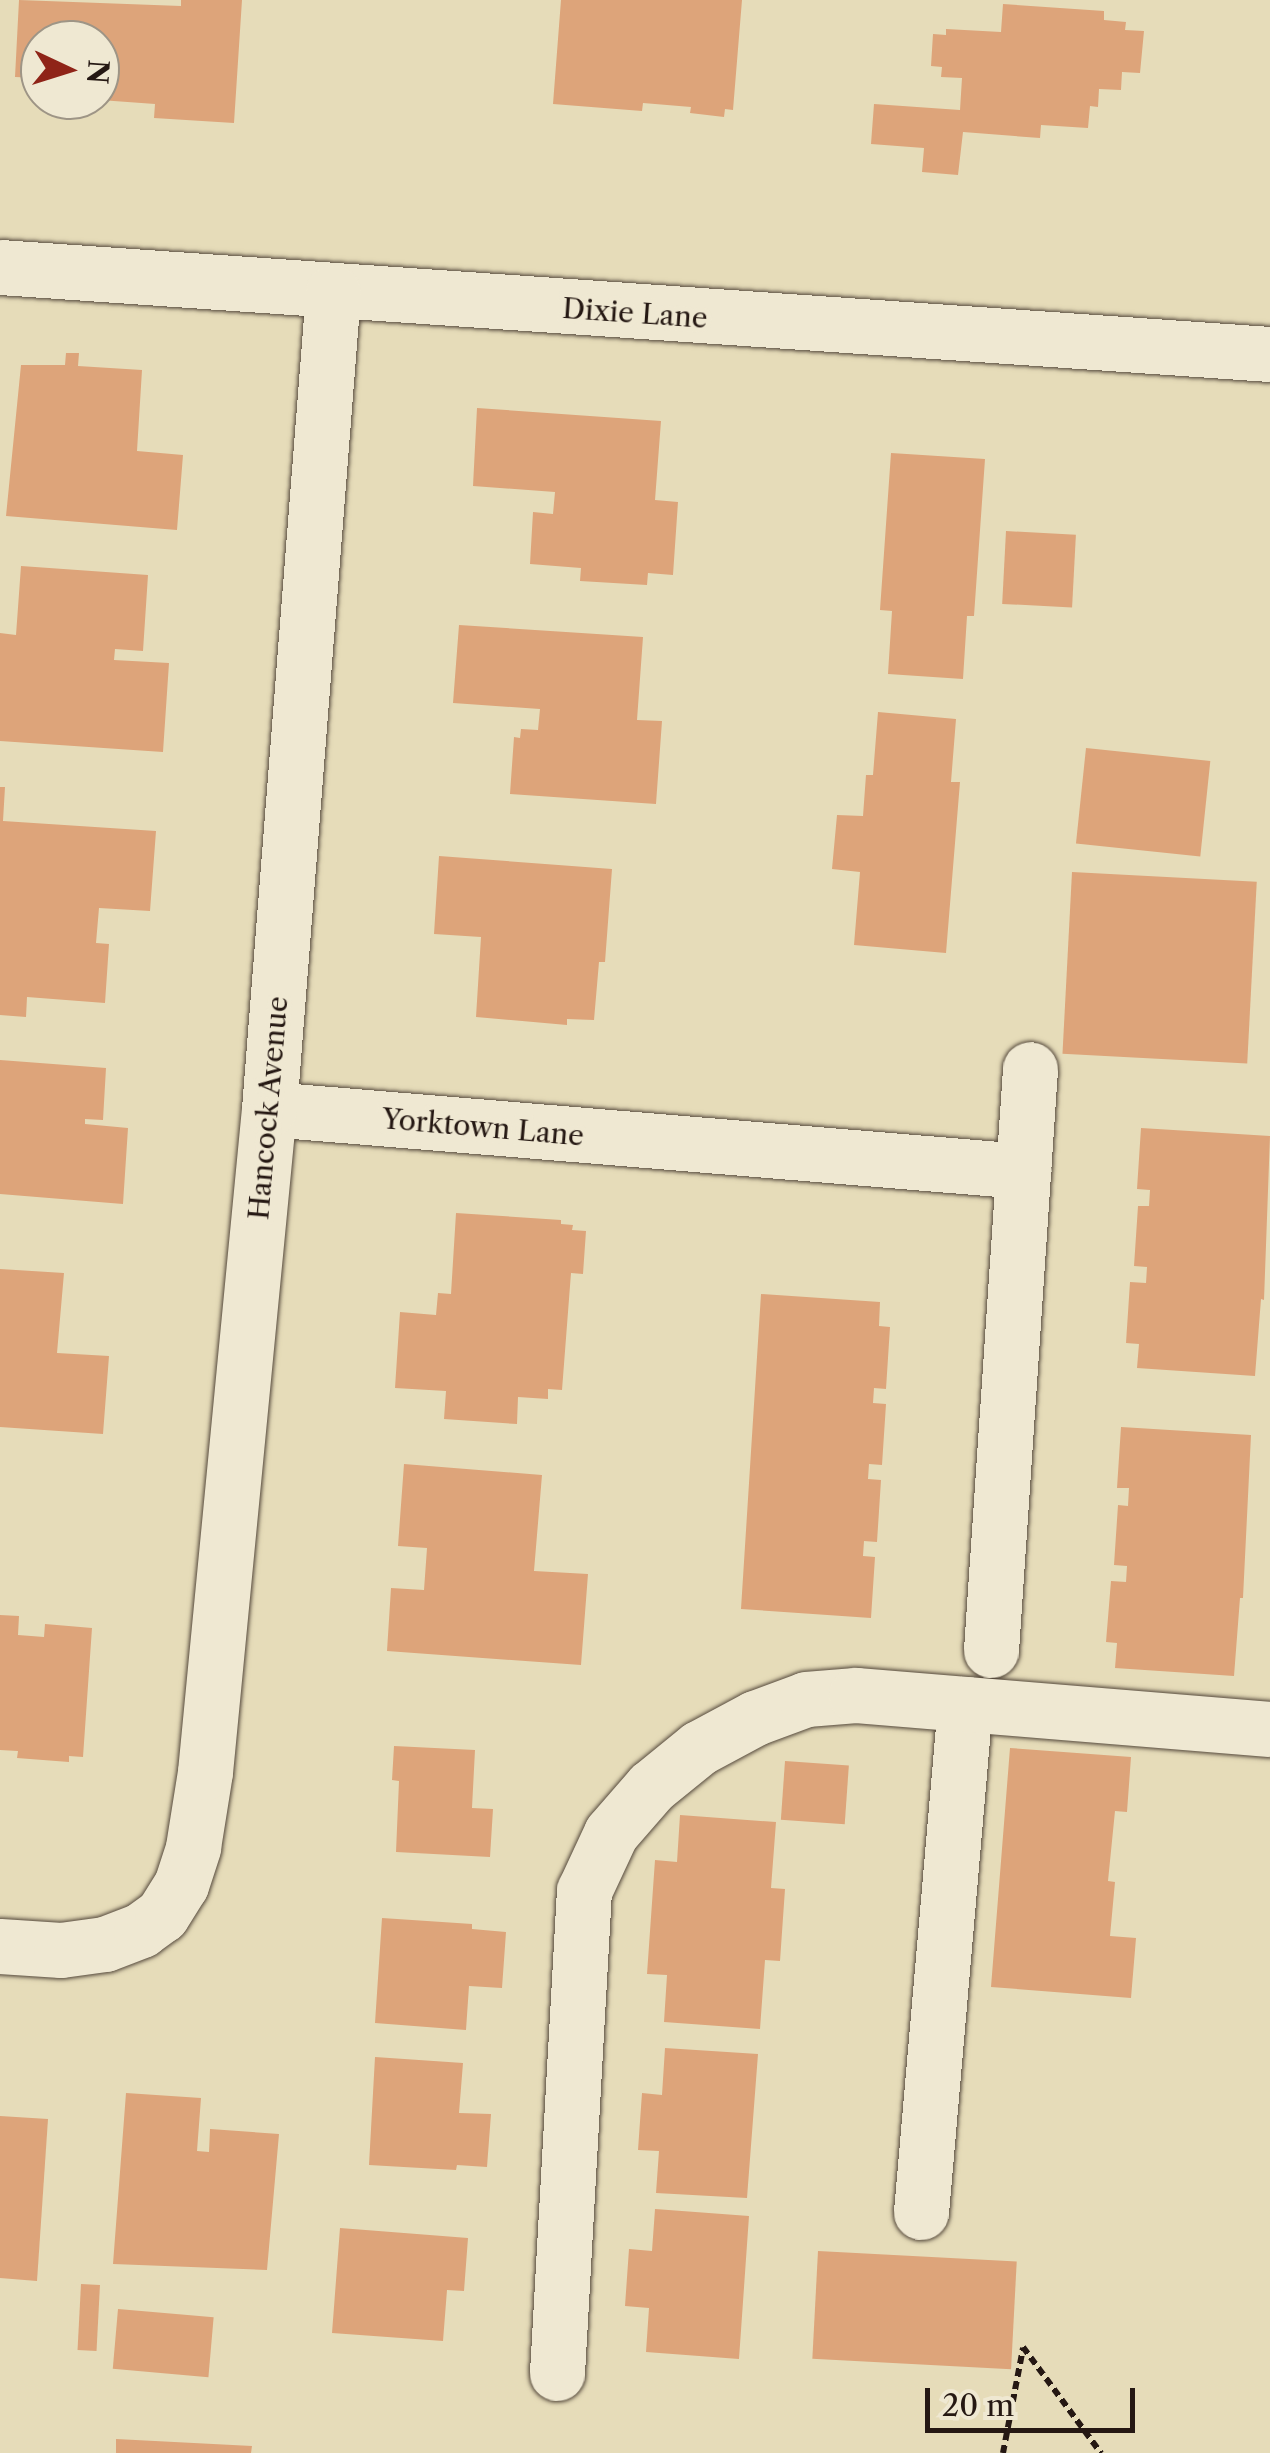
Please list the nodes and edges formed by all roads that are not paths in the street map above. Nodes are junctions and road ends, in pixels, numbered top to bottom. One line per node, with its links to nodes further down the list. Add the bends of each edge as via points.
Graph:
1 (0, 268): 2 (street, Dixie Lane)
2 (333, 293): 3 (street, Dixie Lane); 5 (street, Hancock Avenue)
3 (1270, 354)
4 (1030, 1069): 6 (street)
5 (269, 1109): 6 (street, Yorktown Lane); 10 (street, Hancock Avenue, via 193,1847 162,1916 141,1930 61,1950)
6 (1023, 1170): 7 (street)
7 (991, 1650)
8 (965, 1704): 9 (street); 11 (street); 12 (street, via 856,1695 806,1699 699,1748 651,1787 611,1833 584,1891)
9 (1270, 1729)
10 (0, 1946)
11 (921, 2212)
12 (557, 2373)

